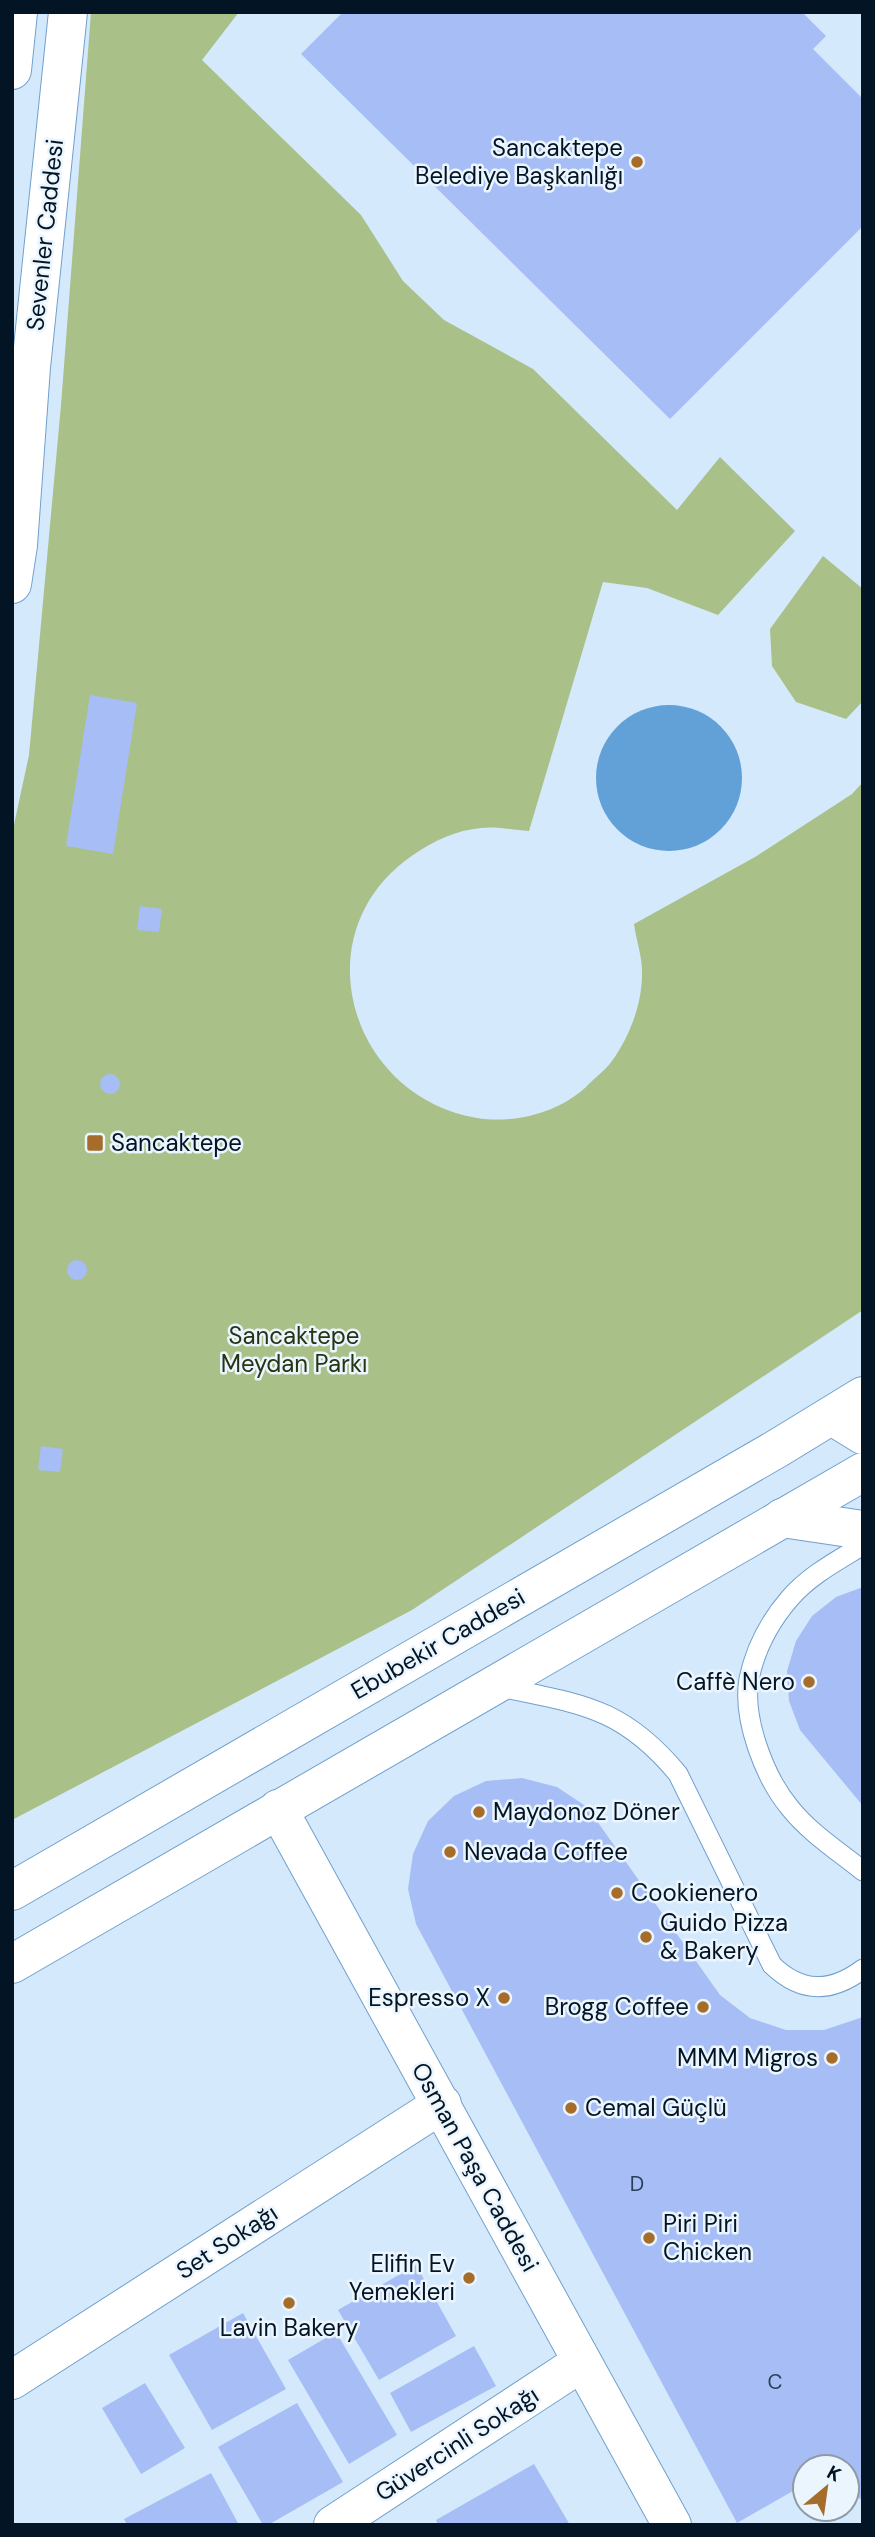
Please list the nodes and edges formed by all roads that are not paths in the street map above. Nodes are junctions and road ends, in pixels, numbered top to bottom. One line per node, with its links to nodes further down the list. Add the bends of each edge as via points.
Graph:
1 (18, 12): 3 (main road)
2 (68, 12): 4 (main road, Sevenler Caddesi)
3 (12, 70)
4 (12, 583)
5 (853, 1416): 13 (main road, Ebubekir Caddesi)
6 (863, 1472): 7 (main road)
7 (782, 1518): 8 (main road); 10 (main road)
8 (863, 1530)
9 (863, 1545): 12 (lane, via 812,1577 790,1598 758,1650 749,1681 754,1735 774,1785 806,1826)
10 (491, 1686): 11 (main road); 15 (lane, via 593,1708 634,1729 658,1750 678,1774 772,1965 783,1976 814,1987 831,1986)
11 (278, 1809): 14 (main road); 16 (main road, Osman Paşa Caddesi)
12 (863, 1871)
13 (12, 1891)
14 (12, 1964)
15 (863, 1969)
16 (442, 2104): 17 (main road, Osman Paşa Caddesi); 18 (main road, Set Sokağı)
17 (582, 2362): 19 (main road, Osman Paşa Caddesi); 20 (main road, Güvercinli Sokağı)
18 (12, 2380)
19 (669, 2524)
20 (333, 2525)

